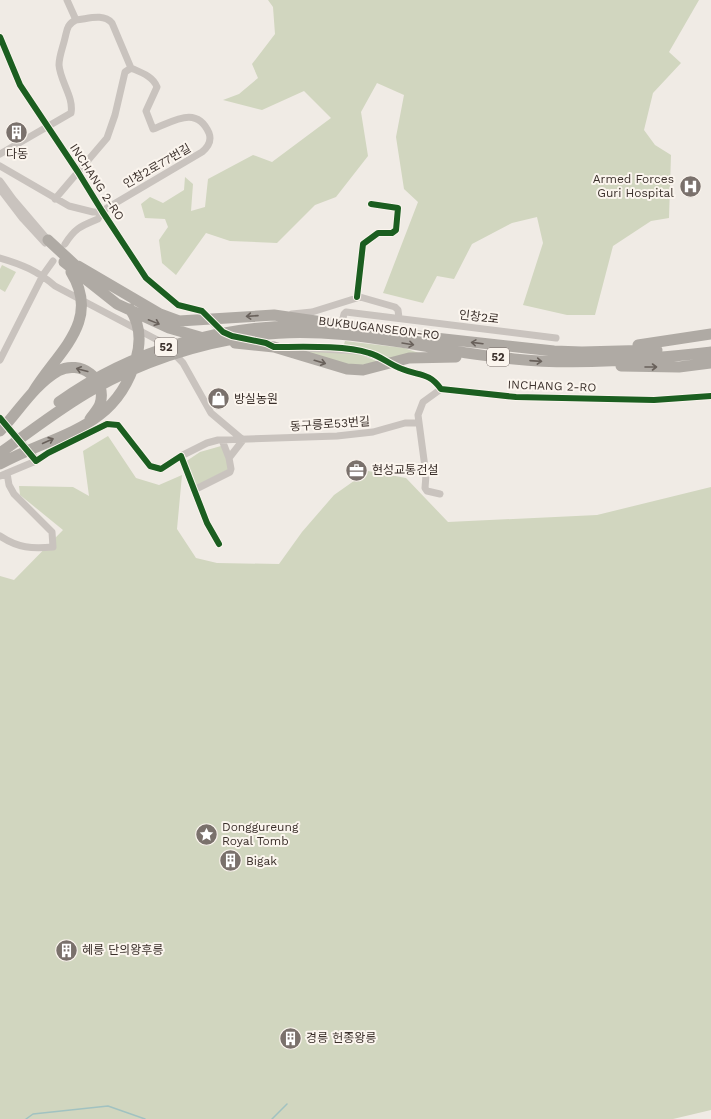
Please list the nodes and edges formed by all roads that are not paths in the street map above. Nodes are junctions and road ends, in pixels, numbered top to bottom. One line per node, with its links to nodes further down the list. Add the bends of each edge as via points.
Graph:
1 (67, 0): 2 (street)
2 (76, 20): 4 (street, via 107,18 112,23); 5 (street, via 68,26 59,67 72,112)
3 (0, 37): 5 (street, INCHANG 2-RO, via 20,85)
4 (131, 68): 8 (street, via 125,72 107,138); 13 (street, 인창2로77번길, via 146,75 157,87 146,111 153,129 185,117 195,118 205,123 210,142 202,152)
5 (48, 128): 6 (street); 8 (street, INCHANG 2-RO)
6 (0, 154)
7 (0, 166): 11 (street)
8 (78, 172): 11 (street); 13 (street, INCHANG 2-RO)
9 (0, 181): 14 (street)
10 (0, 189): 14 (street, via 22,219)
11 (55, 199): 13 (street, via 75,208)
12 (371, 204): 19 (street, via 398,208 396,230 378,233 363,244)
13 (102, 211): 15 (street, via 98,219 73,231); 20 (street, INCHANG 2-RO, via 150,282 178,305)
14 (47, 241): 17 (highway)
15 (65, 244)
16 (0, 258): 18 (street)
17 (64, 262): 18 (street); 21 (highway, one-way to 17, via 179,321 160,314); 29 (highway, one-way to 29, via 117,304 147,319 217,341); 39 (highway, via 80,290 82,304 79,324); 41 (highway, via 120,298 135,320 139,334 138,349 129,378 120,395 109,409)
18 (43, 275): 34 (street); 43 (street, via 55,286 173,350 212,412)
19 (357, 297): 21 (street, via 312,312); 23 (street, via 395,306)
20 (202, 312)
21 (276, 315): 25 (highway)
22 (343, 318): 23 (street, 인창2로, via 346,312)
23 (399, 318): 27 (street, 인창2로)
24 (213, 323): 29 (street, via 232,336)
25 (402, 334): 30 (highway, BUKBUGANSEON-RO / 52, one-way to 25, via 522,349); 47 (highway, BUKBUGANSEON-RO / 52, via 328,326 268,326 231,331 168,346 115,369 73,392)
26 (711, 334): 30 (highway)
27 (556, 338)
28 (711, 344): 30 (highway, BUKBUGANSEON-RO / 52, via 666,350)
29 (274, 347): 32 (street, via 341,345); 33 (highway, one-way to 33, via 347,369 363,370 409,358)
30 (582, 352)
31 (711, 352): 35 (highway, BUKBUGANSEON-RO / 52, via 606,362)
32 (379, 356)
33 (486, 356): 35 (highway, BUKBUGANSEON-RO / 52, one-way to 35); 48 (highway, BUKBUGANSEON-RO / 52, one-way to 33, via 91,390 158,359 203,346 258,335 326,333)
34 (0, 360)
35 (571, 362): 36 (highway, one-way to 36, via 597,366 647,367)
36 (711, 364)
37 (399, 368): 38 (street, via 428,376 434,379)
38 (441, 389): 40 (street, INCHANG 2-RO, via 516,397 654,400); 42 (street, via 420,407)
39 (33, 392): 41 (highway, one-way to 39, via 98,408 101,395 98,381 89,372 78,368 62,369); 44 (highway)
40 (711, 396)
41 (87, 423): 51 (highway, one-way to 41)
42 (418, 423): 46 (street, 동구릉로53번길, via 406,423 361,434); 54 (street, via 426,475 425,489)
43 (229, 428): 45 (street, via 231,436); 46 (street)
44 (0, 431)
45 (224, 439): 46 (street, 동구릉로53번길); 49 (street, 동구릉로53번길, via 207,443); 50 (street)
46 (243, 440): 50 (street)
47 (0, 445)
48 (0, 453)
49 (181, 456): 52 (street, 동구릉로53번길, via 161,469 150,466 118,425 107,424); 53 (street)
50 (229, 458): 53 (street, via 230,472)
51 (0, 464)
52 (3, 474): 55 (street, via 14,494 52,532 53,547 22,547)
53 (194, 490): 56 (street)
54 (440, 494)
55 (0, 536)
56 (219, 544)

